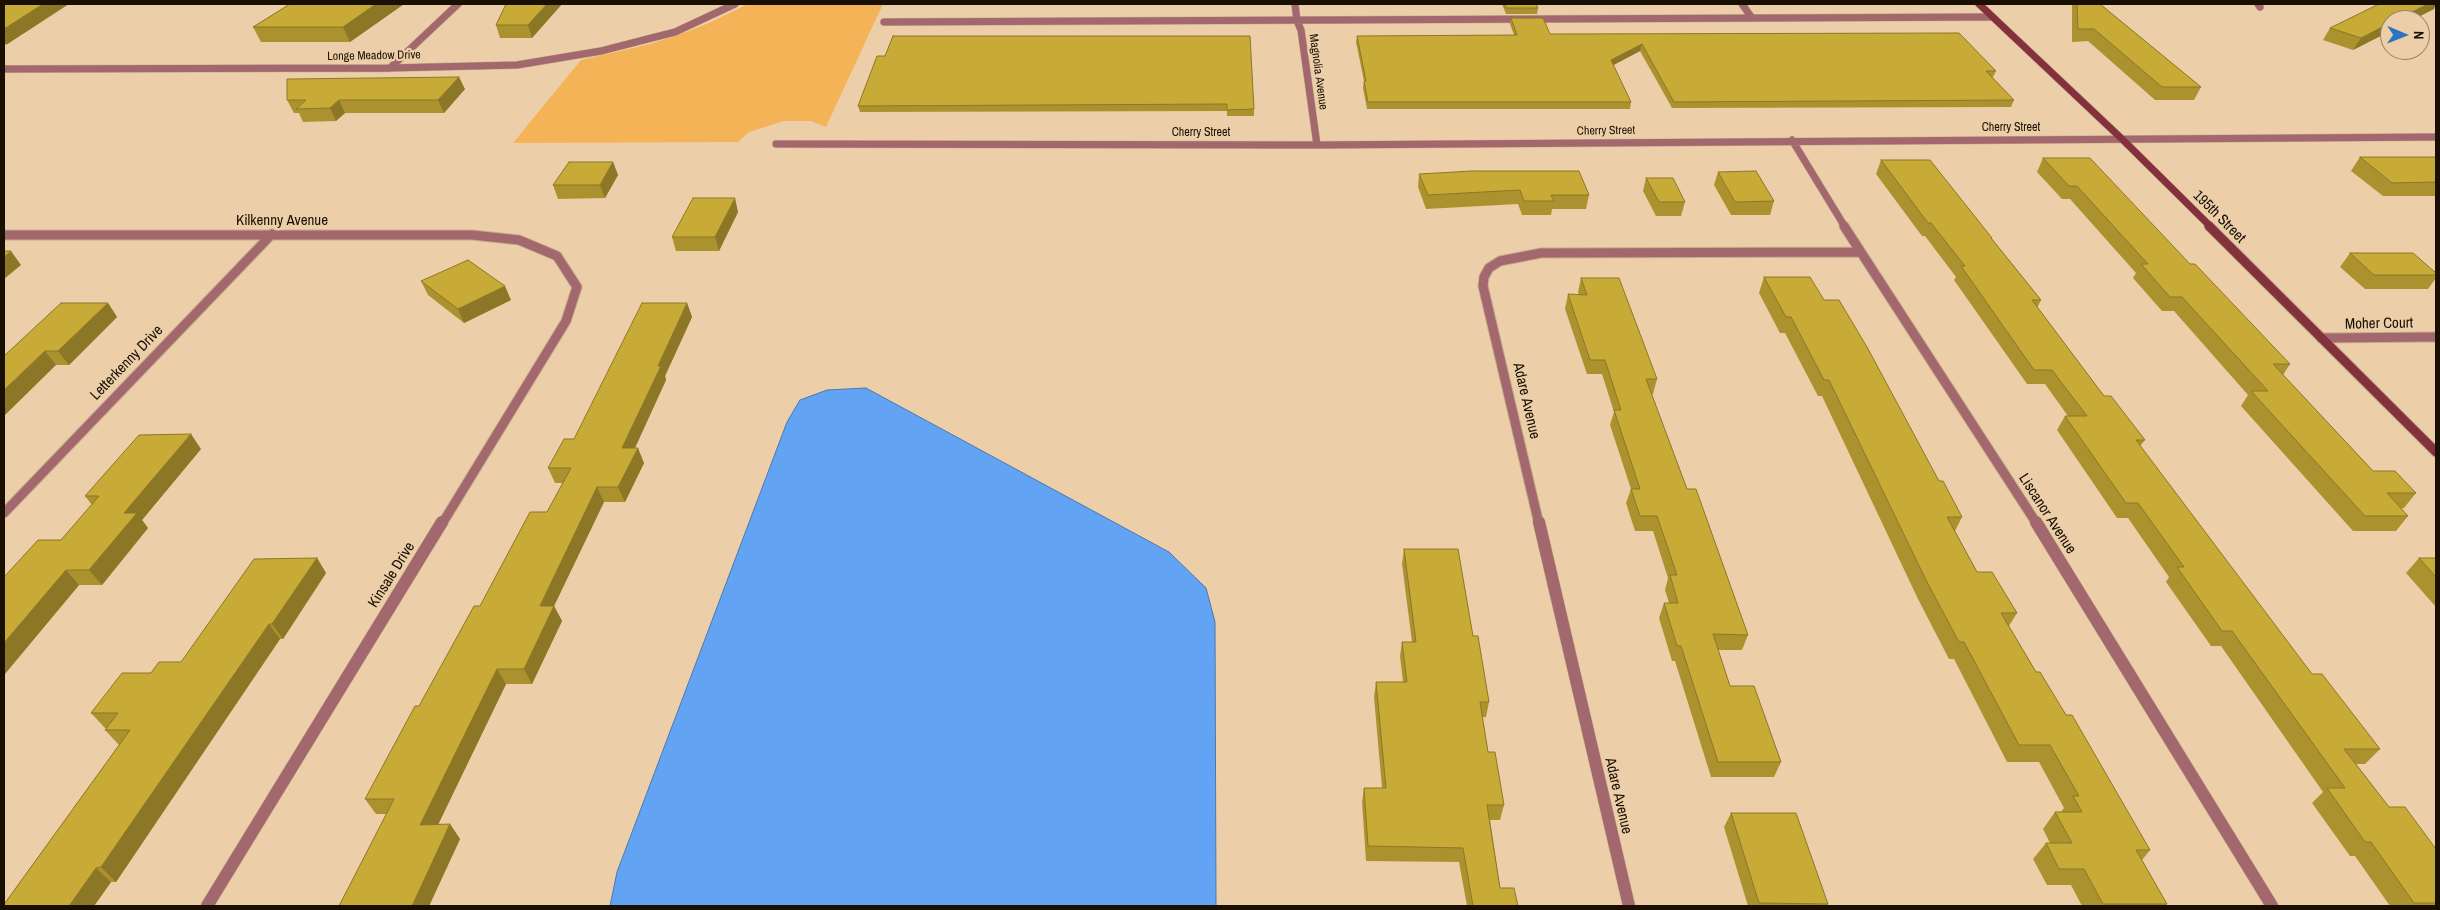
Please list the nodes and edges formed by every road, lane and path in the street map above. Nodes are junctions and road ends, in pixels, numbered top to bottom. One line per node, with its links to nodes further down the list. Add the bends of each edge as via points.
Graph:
1 (458, 4): 10 (street)
2 (735, 4): 10 (street, Longe Meadow Drive, via 675,32 601,51 517,65)
3 (1295, 4): 8 (street, Magnolia Avenue)
4 (1742, 4): 7 (street)
5 (1978, 4): 6 (street, 195th Street)
6 (1992, 17): 7 (street); 13 (street, 195th Street)
7 (1752, 18): 8 (street)
8 (1297, 20): 9 (street); 16 (street, Magnolia Avenue)
9 (884, 22)
10 (390, 68): 11 (street, Longe Meadow Drive)
11 (4, 69)
12 (2436, 137): 13 (street, Cherry Street)
13 (2122, 139): 14 (street, Cherry Street); 22 (street, 195th Street)
14 (1792, 140): 16 (street, Cherry Street); 19 (street, Liscanor Avenue)
15 (776, 144): 16 (street, Cherry Street)
16 (1317, 144)
17 (272, 234): 18 (street, Kilkenny Avenue); 20 (street, Kilkenny Avenue, via 472,235 519,240); 24 (street, Letterkenny Drive)
18 (4, 235)
19 (1860, 252): 26 (street, Adare Avenue, via 1541,253 1500,261 1489,268 1484,277); 27 (street, Liscanor Avenue, via 2044,534)
20 (557, 256): 25 (street, Kinsale Drive, via 577,288 566,320)
21 (2436, 337): 22 (street, Moher Court)
22 (2321, 338): 23 (street, 195th Street)
23 (2436, 452)
24 (4, 513)
25 (207, 906)
26 (1629, 906)
27 (2272, 906)

